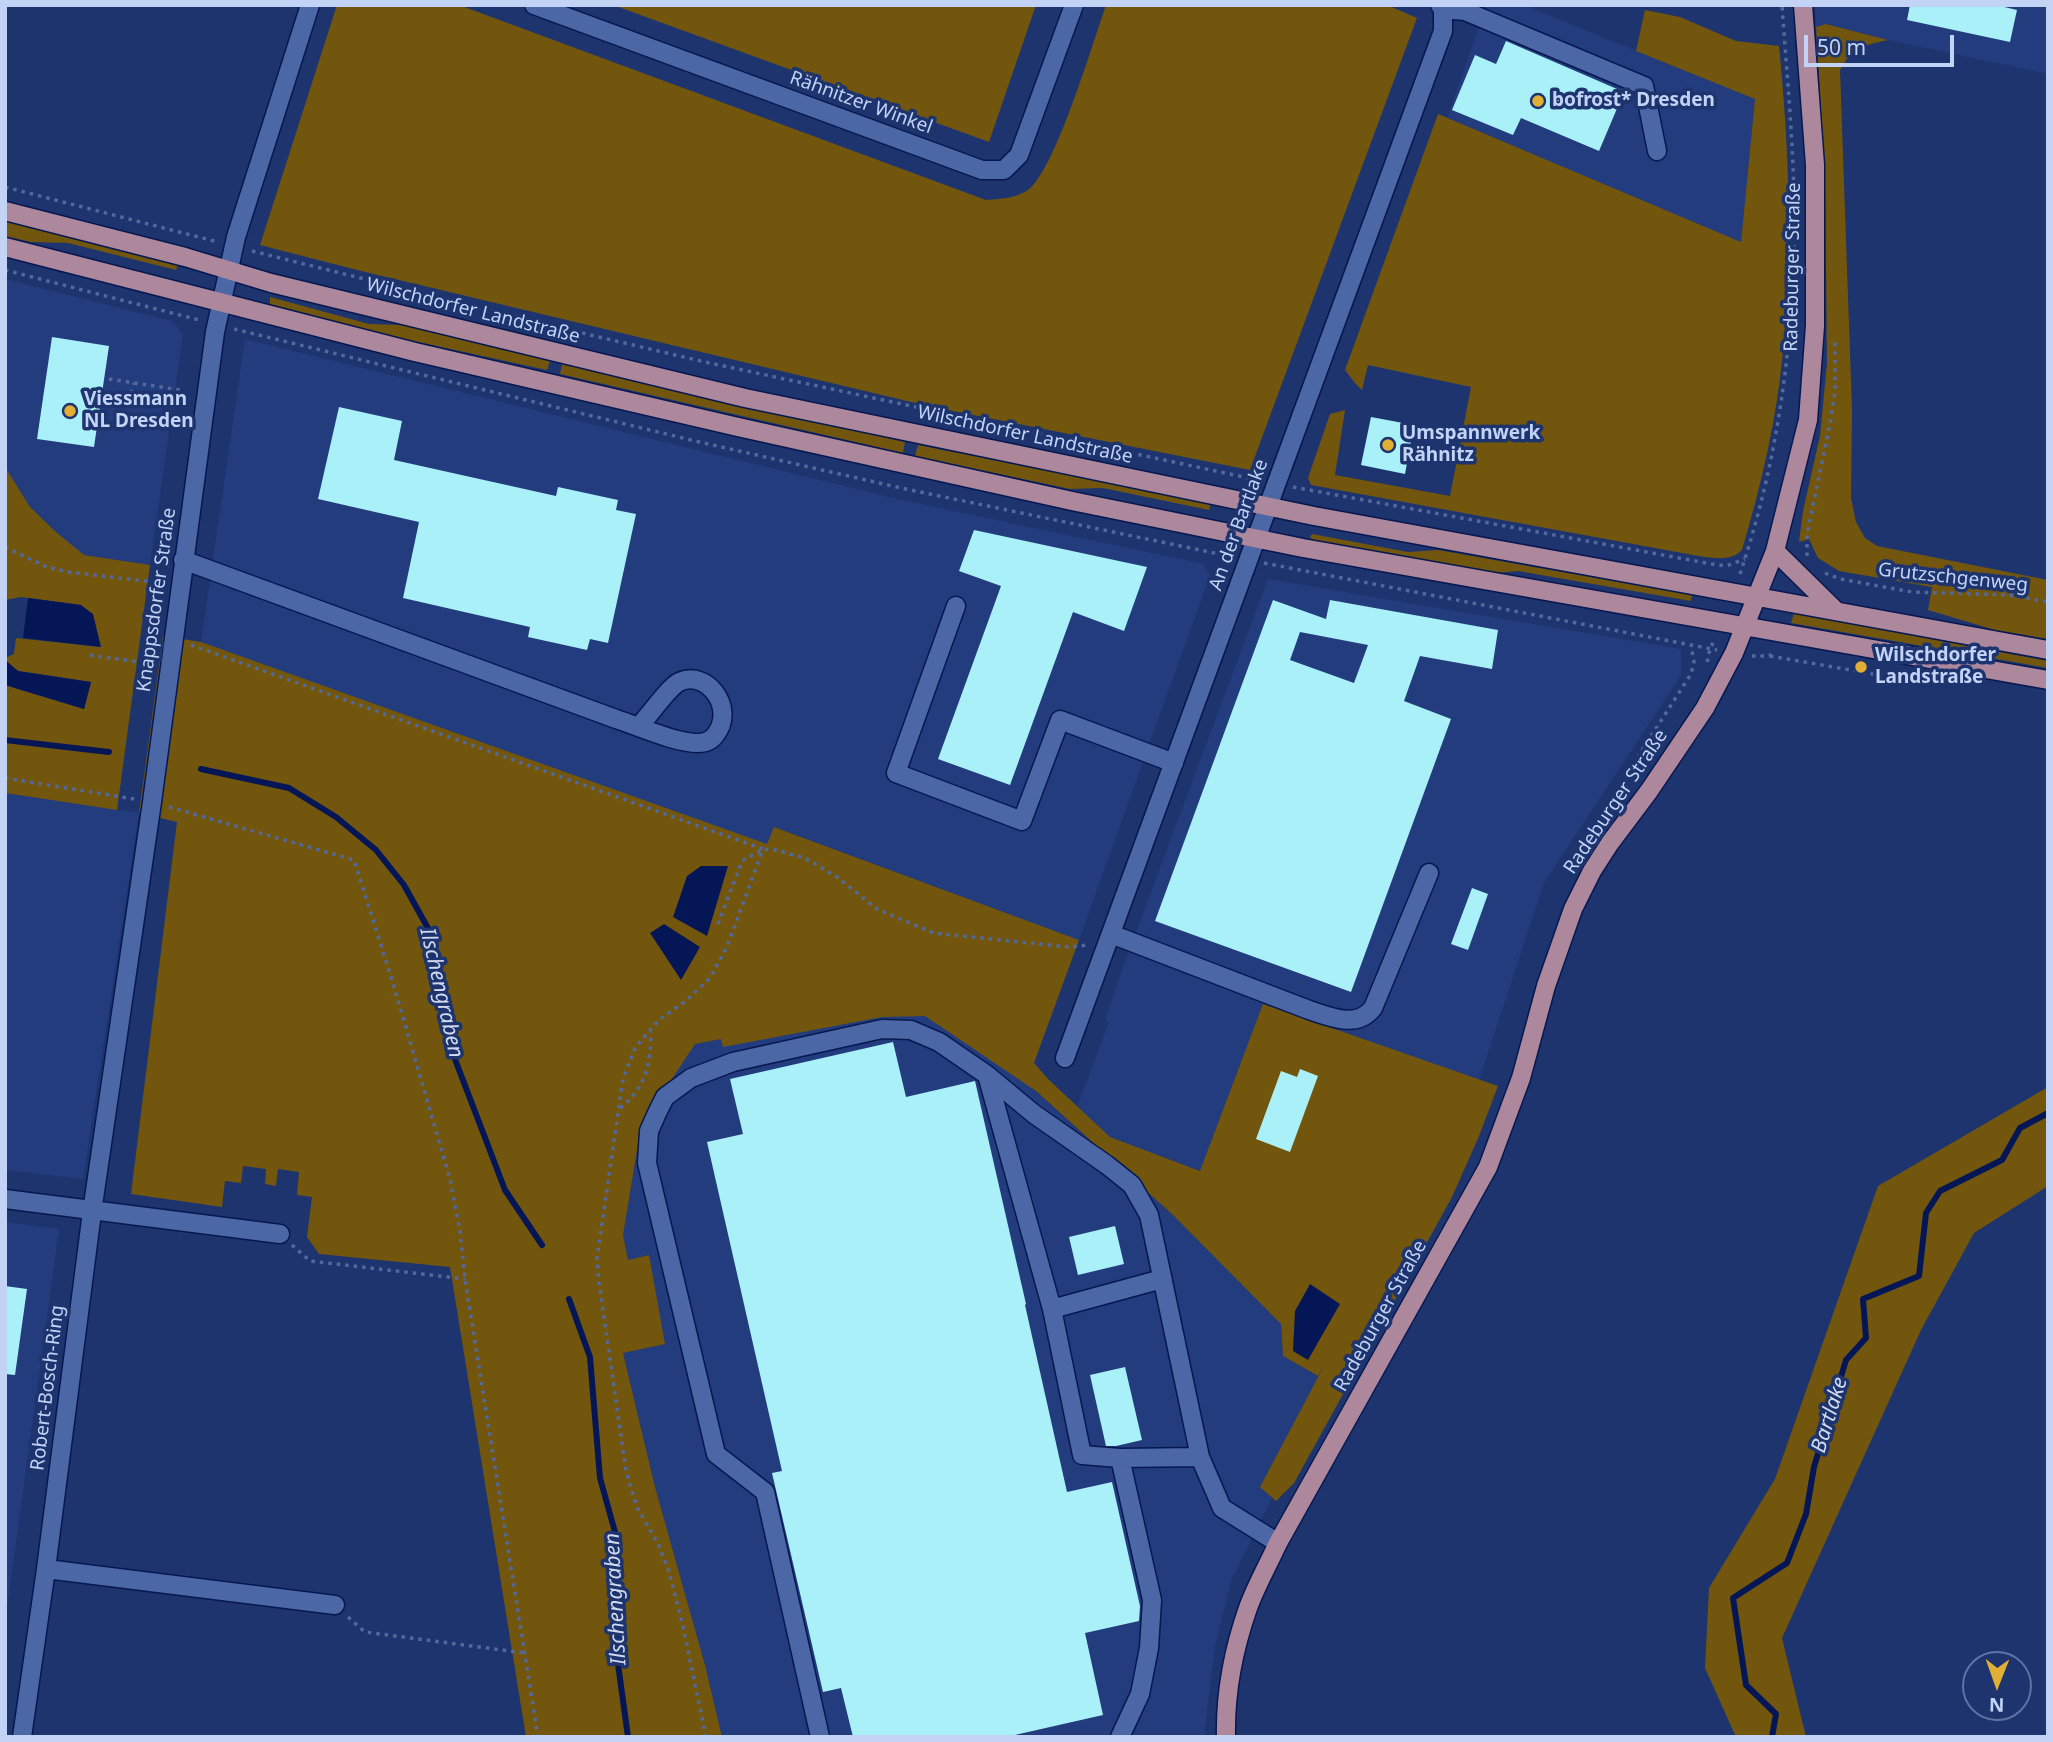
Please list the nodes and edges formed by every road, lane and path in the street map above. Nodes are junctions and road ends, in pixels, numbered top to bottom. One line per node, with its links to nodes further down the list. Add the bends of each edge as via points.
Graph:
1 (310, 5): 10 (street, Knappsdorfer Straße)
2 (534, 5): 3 (street, Rähnitzer Winkel, via 982,170 1004,170 1019,155)
3 (1074, 5)
4 (1782, 5): 21 (path, via 1791,133 1792,301 1770,470 1745,559 1726,566 1712,564)
5 (1803, 5): 25 (main road, Radeburger Straße, via 1815,164 1815,326 1808,420)
6 (1441, 7): 7 (street, via 1465,11 1644,86); 21 (street, An der Bartlake, via 1443,31)
7 (1657, 151)
8 (5, 187): 10 (path)
9 (5, 211): 13 (main road, Wilschdorfer Landstraße)
10 (234, 246): 13 (street, Knappsdorfer Straße); 21 (path, via 705,362)
11 (5, 247): 14 (main road)
12 (5, 270): 15 (path)
13 (228, 271): 14 (street, Knappsdorfer Straße); 22 (main road, Wilschdorfer Landstraße, via 745,398)
14 (220, 303): 15 (street, Knappsdorfer Straße); 23 (main road, via 751,430)
15 (216, 325): 20 (path); 26 (street, Knappsdorfer Straße)
16 (109, 379): 17 (path)
17 (134, 383): 18 (path); 19 (path)
18 (180, 390)
19 (131, 393)
20 (691, 440)
21 (1276, 484): 22 (street, An der Bartlake)
22 (1268, 507): 23 (street, An der Bartlake); 29 (main road, Wilschdorfer Landstraße)
23 (1256, 539): 33 (main road); 46 (street, An der Bartlake)
24 (5, 547): 28 (path, via 68,572)
25 (1776, 551): 29 (main road, Radeburger Straße); 32 (main road)
26 (183, 560): 28 (street, Knappsdorfer Straße); 44 (street)
27 (1816, 566): 30 (path, Grutzschgenweg, via 1840,579 1912,592 2009,595)
28 (180, 586): 34 (street, Knappsdorfer Straße)
29 (1756, 597): 32 (main road, Wilschdorfer Landstraße); 33 (main road, Radeburger Straße)
30 (2048, 603)
31 (956, 606): 46 (street, via 896,773 1022,821 1060,720)
32 (1836, 611): 37 (main road, Wilschdorfer Landstraße)
33 (1746, 626): 38 (main road, Radeburger Straße); 43 (main road)
34 (172, 641): 41 (street, Knappsdorfer Straße); 49 (path)
35 (1677, 643): 36 (path)
36 (1691, 645): 38 (path); 45 (path, via 1695,662 1691,674)
37 (2048, 650)
38 (1734, 653): 65 (main road, Radeburger Straße, via 1705,708 1587,881 1560,943 1521,1078 1488,1167)
39 (90, 655): 41 (path)
40 (1770, 656): 42 (path)
41 (169, 666): 48 (street, Knappsdorfer Straße)
42 (1879, 675)
43 (2048, 680)
44 (639, 726): 44 (street, via 678,682 694,680 708,685 718,695 724,713 712,740 700,743)
45 (1639, 755)
46 (1174, 764): 52 (street, An der Bartlake)
47 (5, 778): 48 (path)
48 (152, 802): 58 (street, Knappsdorfer Straße); 60 (path, via 354,860 447,1166)
49 (763, 849): 51 (path, via 742,861); 52 (path, via 805,858 838,877 877,909 934,933 1069,947); 53 (path, via 727,947 710,978)
50 (1429, 873): 52 (street, via 1374,1008 1352,1020 1338,1020)
51 (718, 924)
52 (1109, 938): 54 (street, An der Bartlake)
53 (651, 1030): 56 (path, via 635,1048 623,1079); 56 (path, via 645,1077 633,1098)
54 (1065, 1058)
55 (987, 1075): 61 (street, via 1132,1185 1149,1214); 62 (street); 72 (street, via 939,1042 911,1030 882,1028 733,1062 691,1078 666,1097 649,1131 647,1163 716,1454 765,1492)
56 (619, 1110): 71 (path, via 597,1258 599,1282 626,1471 637,1507 668,1568)
57 (5, 1199): 58 (street)
58 (92, 1212): 59 (street); 66 (street, Robert-Bosch-Ring)
59 (280, 1234): 60 (path, via 310,1261)
60 (465, 1279): 68 (path)
61 (1162, 1279): 62 (street); 63 (street)
62 (1052, 1309): 64 (street, via 1082,1455)
63 (1200, 1457): 64 (street); 65 (street, via 1222,1508)
64 (1120, 1458): 73 (street, via 1152,1600 1140,1695)
65 (1278, 1543): 74 (main road, Radeburger Straße, via 1248,1608 1234,1658)
66 (46, 1569): 67 (street); 69 (street, Robert-Bosch-Ring)
67 (335, 1605): 68 (path, via 365,1632)
68 (525, 1653): 70 (path)
69 (22, 1737)
70 (538, 1737)
71 (706, 1737)
72 (820, 1737)
73 (1120, 1737)
74 (1226, 1737)

